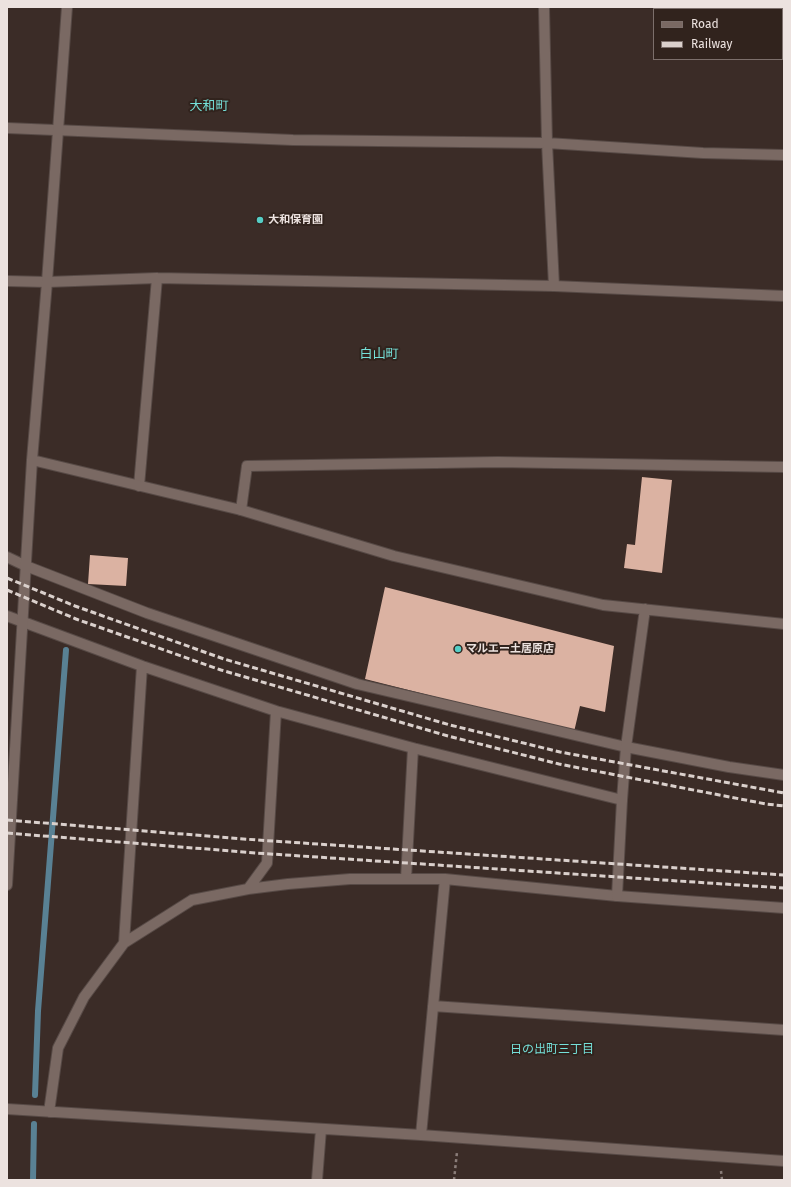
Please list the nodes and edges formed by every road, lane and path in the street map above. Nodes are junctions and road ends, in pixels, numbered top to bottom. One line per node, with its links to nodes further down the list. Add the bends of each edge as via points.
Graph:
1 (67, 7): 4 (street)
2 (544, 7): 5 (street)
3 (7, 128): 4 (street)
4 (58, 130): 5 (street, via 293,140); 9 (street)
5 (547, 143): 6 (street, via 703,153); 10 (street)
6 (784, 155)
7 (157, 278): 9 (street); 10 (street); 14 (street)
8 (7, 281): 9 (street)
9 (47, 282): 12 (street)
10 (554, 286): 11 (street)
11 (784, 296)
12 (32, 460): 14 (street); 17 (street)
13 (784, 467): 15 (street, via 498,462 247,466)
14 (139, 486): 15 (street)
15 (241, 510): 18 (street, via 394,556 603,604)
16 (7, 557): 17 (street)
17 (26, 566): 20 (street); 24 (street, via 147,613 357,684)
18 (644, 609): 21 (street); 24 (street)
19 (7, 616): 20 (street)
20 (23, 622): 22 (street); 30 (street)
21 (784, 624)
22 (142, 666): 23 (street); 34 (street)
23 (276, 710): 25 (street); 31 (street, via 267,863)
24 (626, 747): 26 (street); 27 (street)
25 (413, 748): 27 (street); 28 (street)
26 (784, 775)
27 (622, 800): 32 (street)
28 (406, 879): 29 (street); 31 (street, via 350,879)
29 (445, 879): 32 (street); 35 (street)
30 (7, 885)
31 (248, 889): 34 (street, via 192,900)
32 (617, 896): 33 (street)
33 (784, 908)
34 (124, 943): 38 (street, via 84,997 58,1048)
35 (433, 1006): 36 (street); 40 (street)
36 (784, 1030)
37 (7, 1109): 38 (street)
38 (49, 1112): 39 (street)
39 (321, 1129): 40 (street); 43 (street)
40 (421, 1135): 41 (street)
41 (458, 1138): 42 (street); 44 (path)
42 (784, 1161)
43 (317, 1180)
44 (454, 1180)

